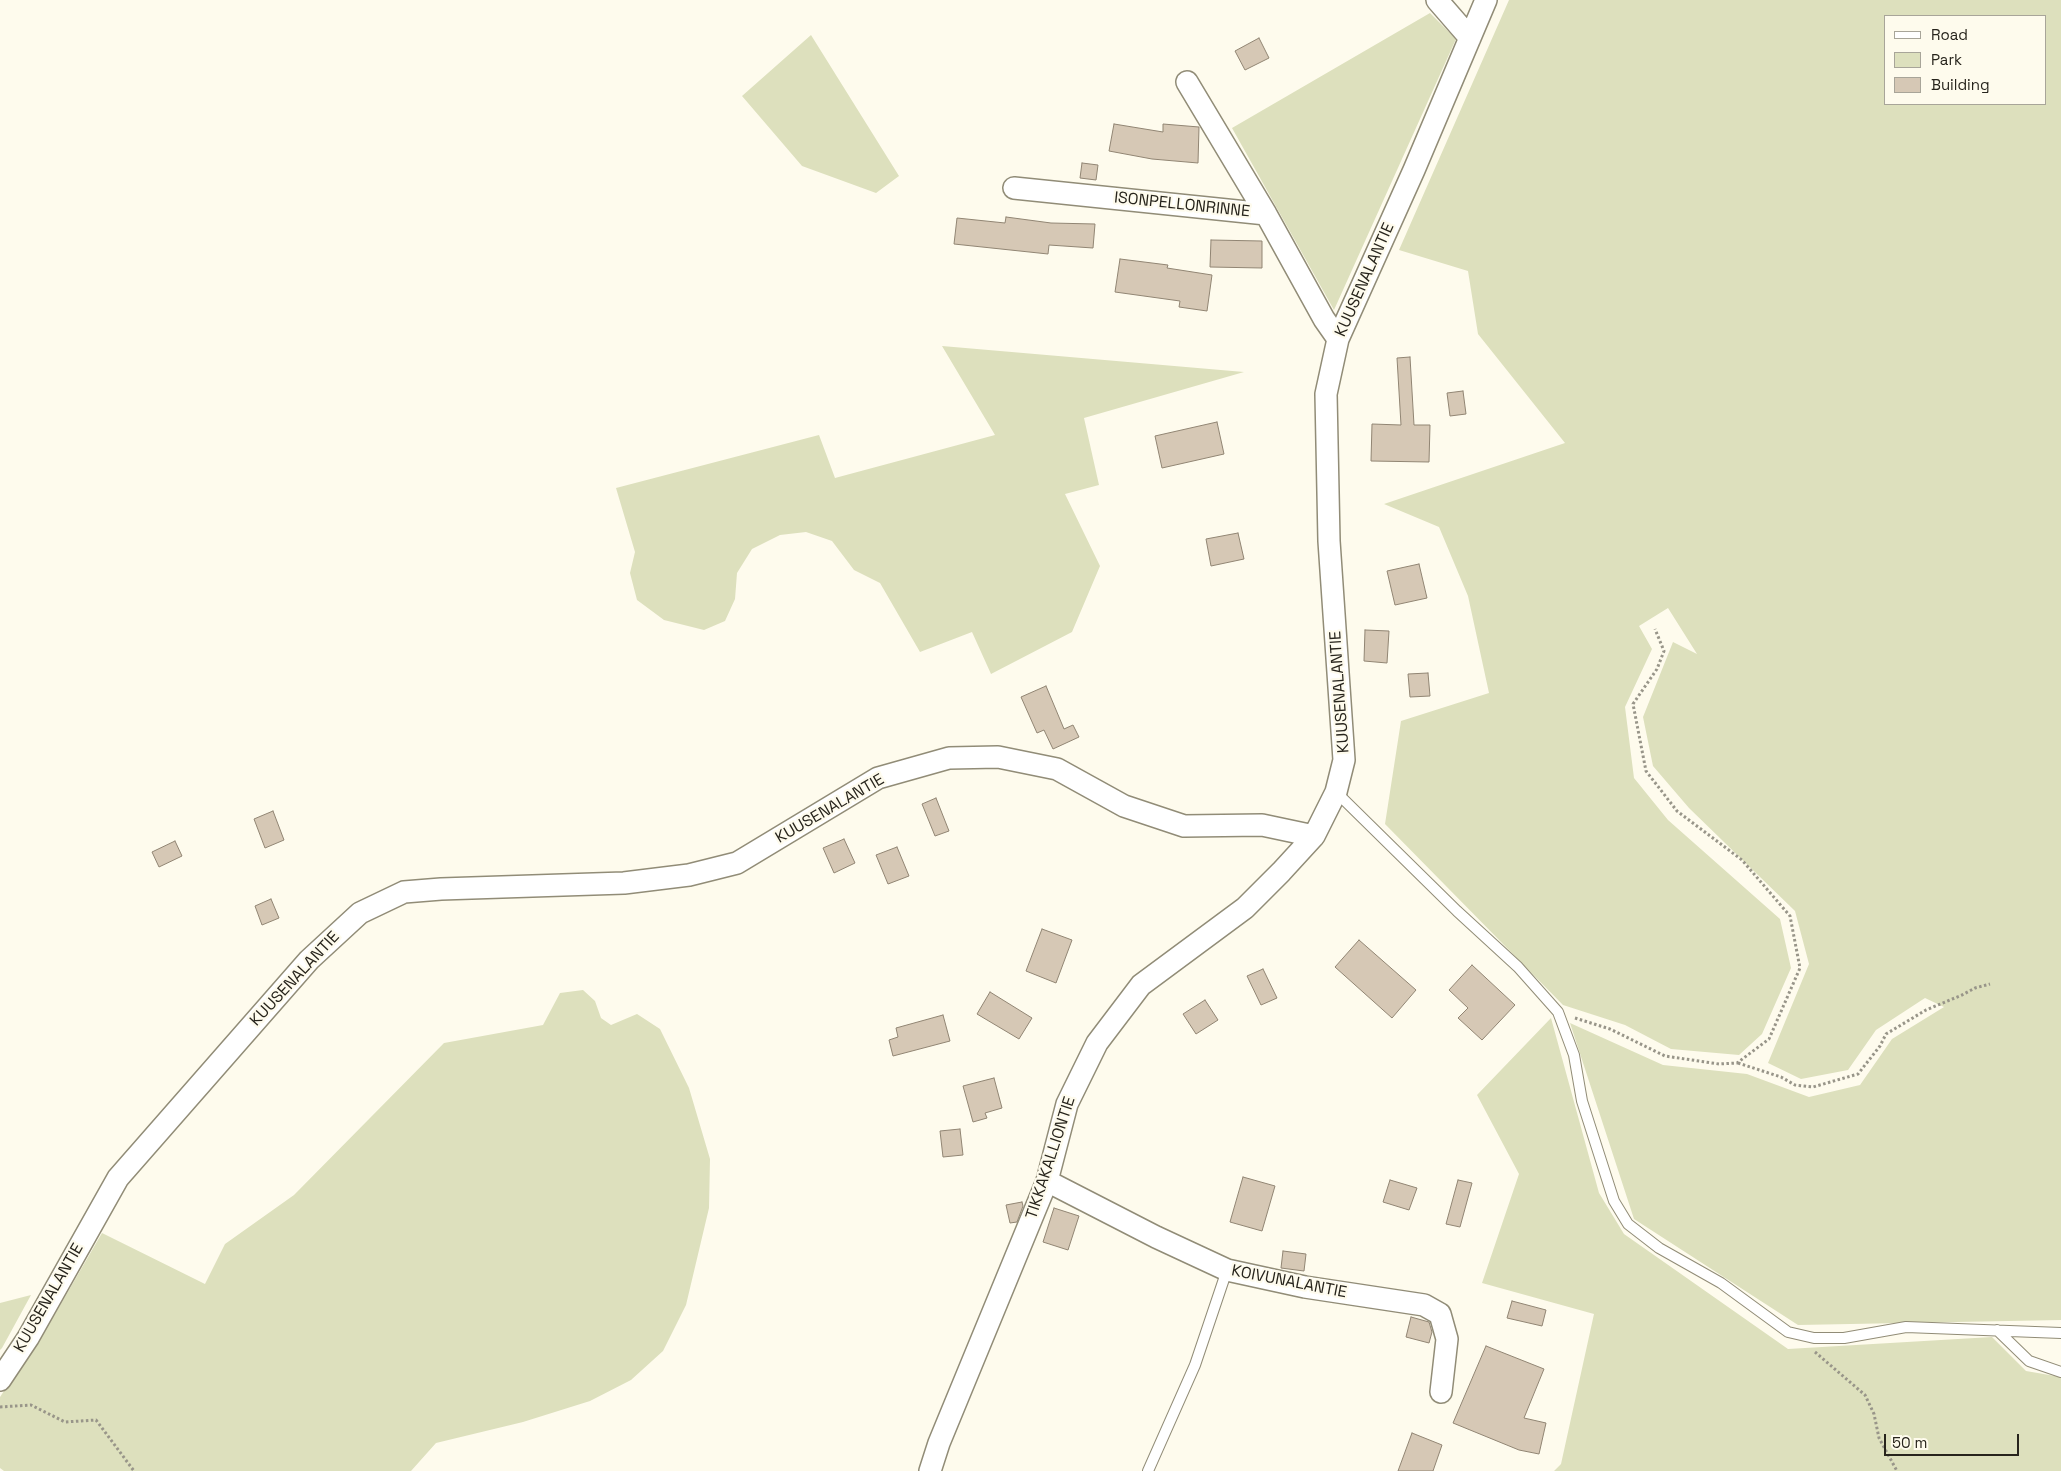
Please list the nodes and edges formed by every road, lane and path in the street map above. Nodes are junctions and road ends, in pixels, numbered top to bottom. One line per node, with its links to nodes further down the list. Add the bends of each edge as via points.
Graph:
1 (1437, 0): 3 (street)
2 (1486, 0): 3 (street, KUUSENALANTIE)
3 (1470, 38): 7 (street, KUUSENALANTIE)
4 (1187, 82): 6 (street)
5 (1014, 188): 6 (street, ISONPELLONRINNE)
6 (1266, 214): 7 (street, ISONPELLONRINNE)
7 (1338, 339): 9 (street, KUUSENALANTIE, via 1326,394 1330,541 1344,760)
8 (1655, 629): 13 (path, via 1664,651 1657,670 1633,704 1646,771 1676,811 1742,860 1790,916 1800,968 1769,1039)
9 (1336, 792): 10 (street, KUUSENALANTIE); 12 (lane, via 1518,967)
10 (1314, 836): 14 (street, TIKKAKALLIONTIE, via 1245,908 1142,985 1097,1044 1067,1104); 20 (street, KUUSENALANTIE, via 1262,825 1184,826 1124,806 1057,769 998,756 948,758 878,778 737,863 689,875 624,883 404,892 360,913 309,960 118,1178 28,1338)
11 (1990, 984): 13 (path, via 1926,1010 1886,1034 1858,1074 1813,1087 1795,1084 1781,1076)
12 (1558, 1012): 13 (path, via 1610,1029 1665,1056 1719,1064); 17 (lane, via 1574,1055 1582,1101 1603,1170 1614,1201 1628,1224 1659,1248 1721,1283)
13 (1737, 1063)
14 (1047, 1181): 15 (street, KOIVUNALANTIE); 24 (street, TIKKAKALLIONTIE)
15 (1228, 1270): 21 (street, KOIVUNALANTIE, via 1305,1288 1424,1305 1440,1314 1447,1339); 25 (lane, via 1195,1365)
16 (1997, 1330): 17 (lane, via 1906,1327 1844,1338 1814,1338); 18 (lane); 19 (lane, via 2029,1361)
17 (1788, 1332): 26 (path, via 1865,1395 1874,1414 1879,1438)
18 (2061, 1333)
19 (2061, 1372)
20 (0, 1380)
21 (1441, 1392)
22 (0, 1406): 23 (path, via 31,1405 64,1422 96,1420)
23 (134, 1471)
24 (930, 1471)
25 (1148, 1471)
26 (1897, 1471)

